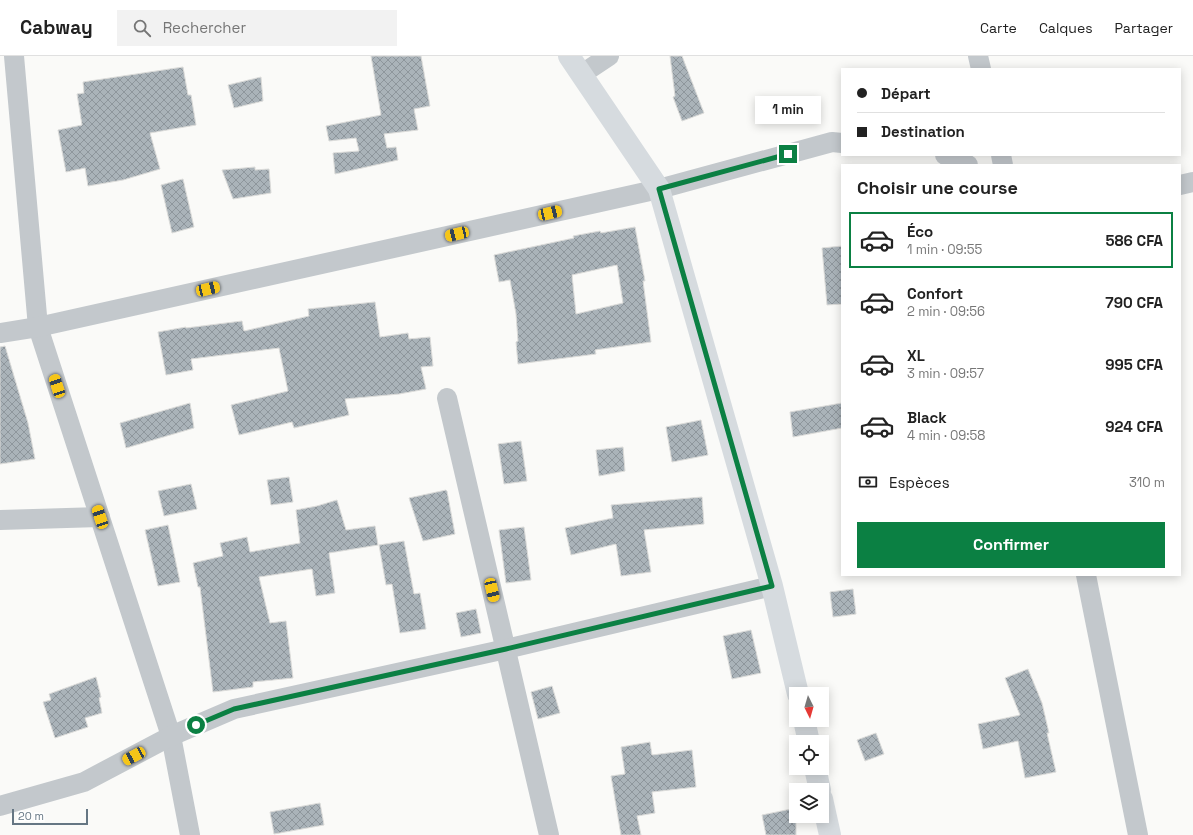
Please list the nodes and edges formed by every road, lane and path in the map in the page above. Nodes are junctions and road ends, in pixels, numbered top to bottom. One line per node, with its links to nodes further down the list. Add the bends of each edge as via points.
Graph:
1 (14, 56): 13 (street)
2 (569, 56): 6 (main road)
3 (609, 56): 6 (street)
4 (978, 56): 5 (street)
5 (981, 68)
6 (582, 74): 12 (main road)
7 (841, 143): 12 (street, via 832,142)
8 (947, 156): 9 (street)
9 (966, 164)
10 (1193, 182): 11 (street)
11 (1181, 185)
12 (659, 189): 13 (street); 19 (main road)
13 (38, 327): 14 (street); 16 (street)
14 (0, 333)
15 (447, 398): 20 (street)
16 (100, 517): 17 (street); 22 (street)
17 (0, 520)
18 (1086, 576): 28 (street)
19 (772, 586): 20 (street); 21 (main road)
20 (506, 649): 22 (street, via 234,709); 26 (street)
21 (796, 687)
22 (171, 736): 23 (street, via 84,782); 25 (street)
23 (0, 806)
24 (827, 823): 27 (main road)
25 (190, 835)
26 (549, 835)
27 (830, 835)
28 (1138, 835)

